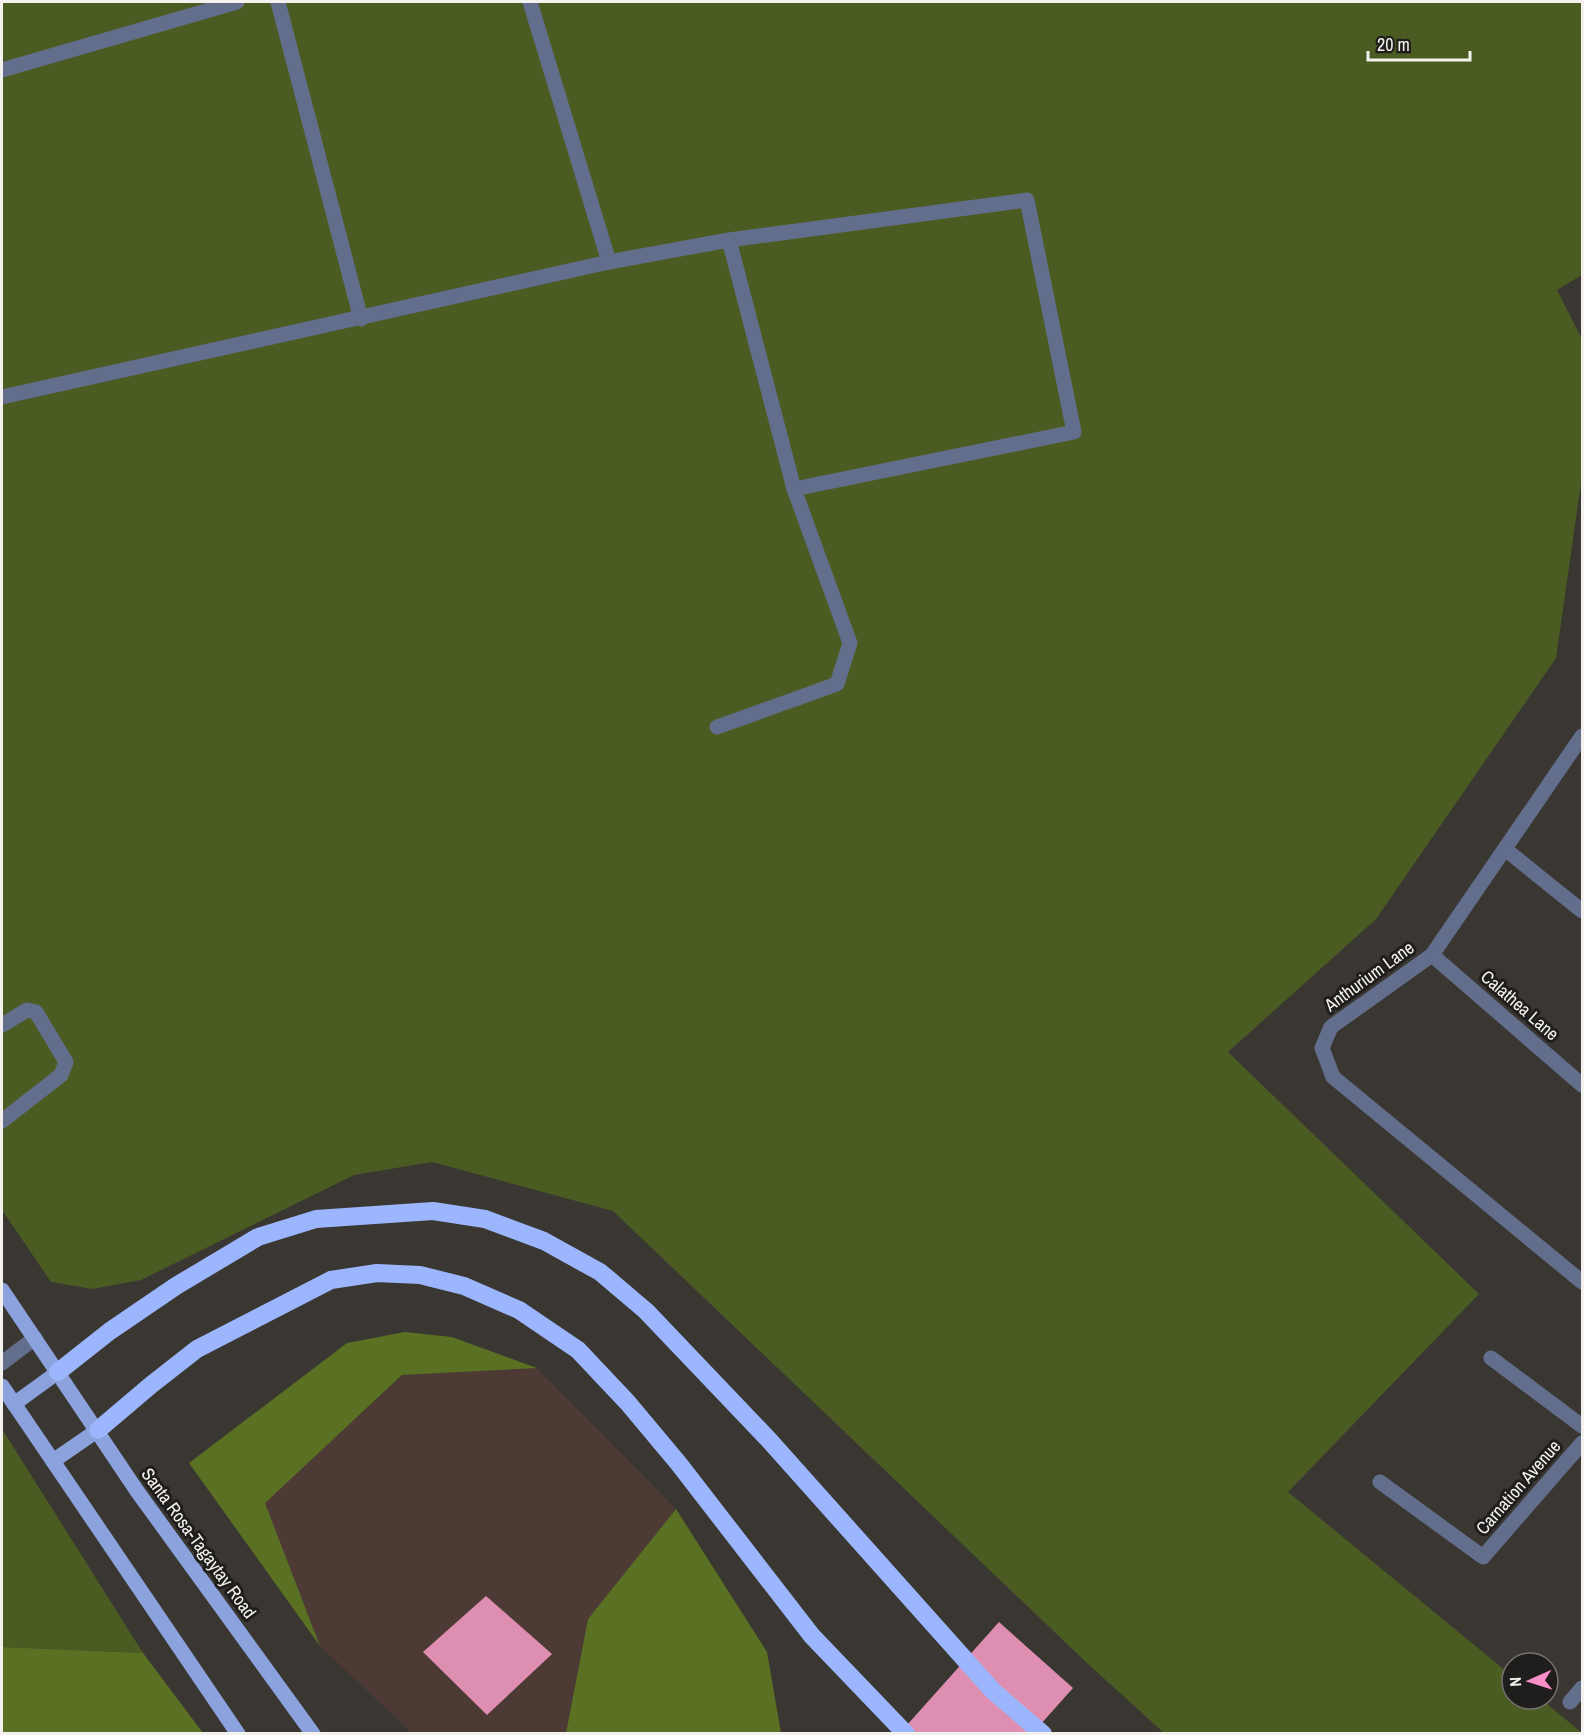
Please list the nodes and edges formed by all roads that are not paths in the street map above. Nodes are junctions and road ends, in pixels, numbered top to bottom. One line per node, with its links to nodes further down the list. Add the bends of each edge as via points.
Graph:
1 (237, 2): 4 (street)
2 (278, 2): 7 (street)
3 (530, 2): 6 (street)
4 (2, 70)
5 (729, 240): 6 (street); 9 (street); 9 (street, via 1027,200 1074,432)
6 (609, 262): 7 (street)
7 (361, 319): 8 (street)
8 (2, 397)
9 (794, 489): 10 (street, via 850,644 837,684)
10 (717, 727)
11 (1582, 736): 12 (street, Anthurium Lane)
12 (1505, 849): 13 (street); 14 (street, Anthurium Lane)
13 (1582, 912)
14 (1432, 954): 16 (street, Calathea Lane); 18 (street, Anthurium Lane, via 1331,1027 1322,1048 1333,1077)
15 (2, 1024): 17 (street, via 27,1010 36,1012 66,1062 61,1075)
16 (1582, 1085)
17 (2, 1121)
18 (1582, 1282)
19 (2, 1290): 20 (main road, Santa Rosa-Tagaytay Road)
20 (35, 1338): 22 (street); 23 (main road, Santa Rosa-Tagaytay Road)
21 (1491, 1358): 26 (street)
22 (2, 1363)
23 (58, 1372): 25 (main road); 27 (main road, Santa Rosa-Tagaytay Road); 36 (highway, via 176,1286 258,1237 316,1219 433,1210 485,1219 544,1241 600,1272 646,1311 768,1440 993,1691)
24 (2, 1386): 25 (main road)
25 (14, 1404): 29 (main road)
26 (1582, 1426)
27 (98, 1430): 29 (main road); 34 (main road, Santa Rosa-Tagaytay Road); 35 (highway, via 197,1349 331,1280 377,1273 420,1275 464,1286 519,1310 578,1350 679,1464 812,1636)
28 (1582, 1443): 30 (street, Carnation Avenue, via 1483,1557)
29 (53, 1461): 33 (main road)
30 (1380, 1482)
31 (1582, 1688): 32 (street)
32 (1570, 1702)
33 (238, 1734)
34 (313, 1734)
35 (906, 1734)
36 (1043, 1734)

